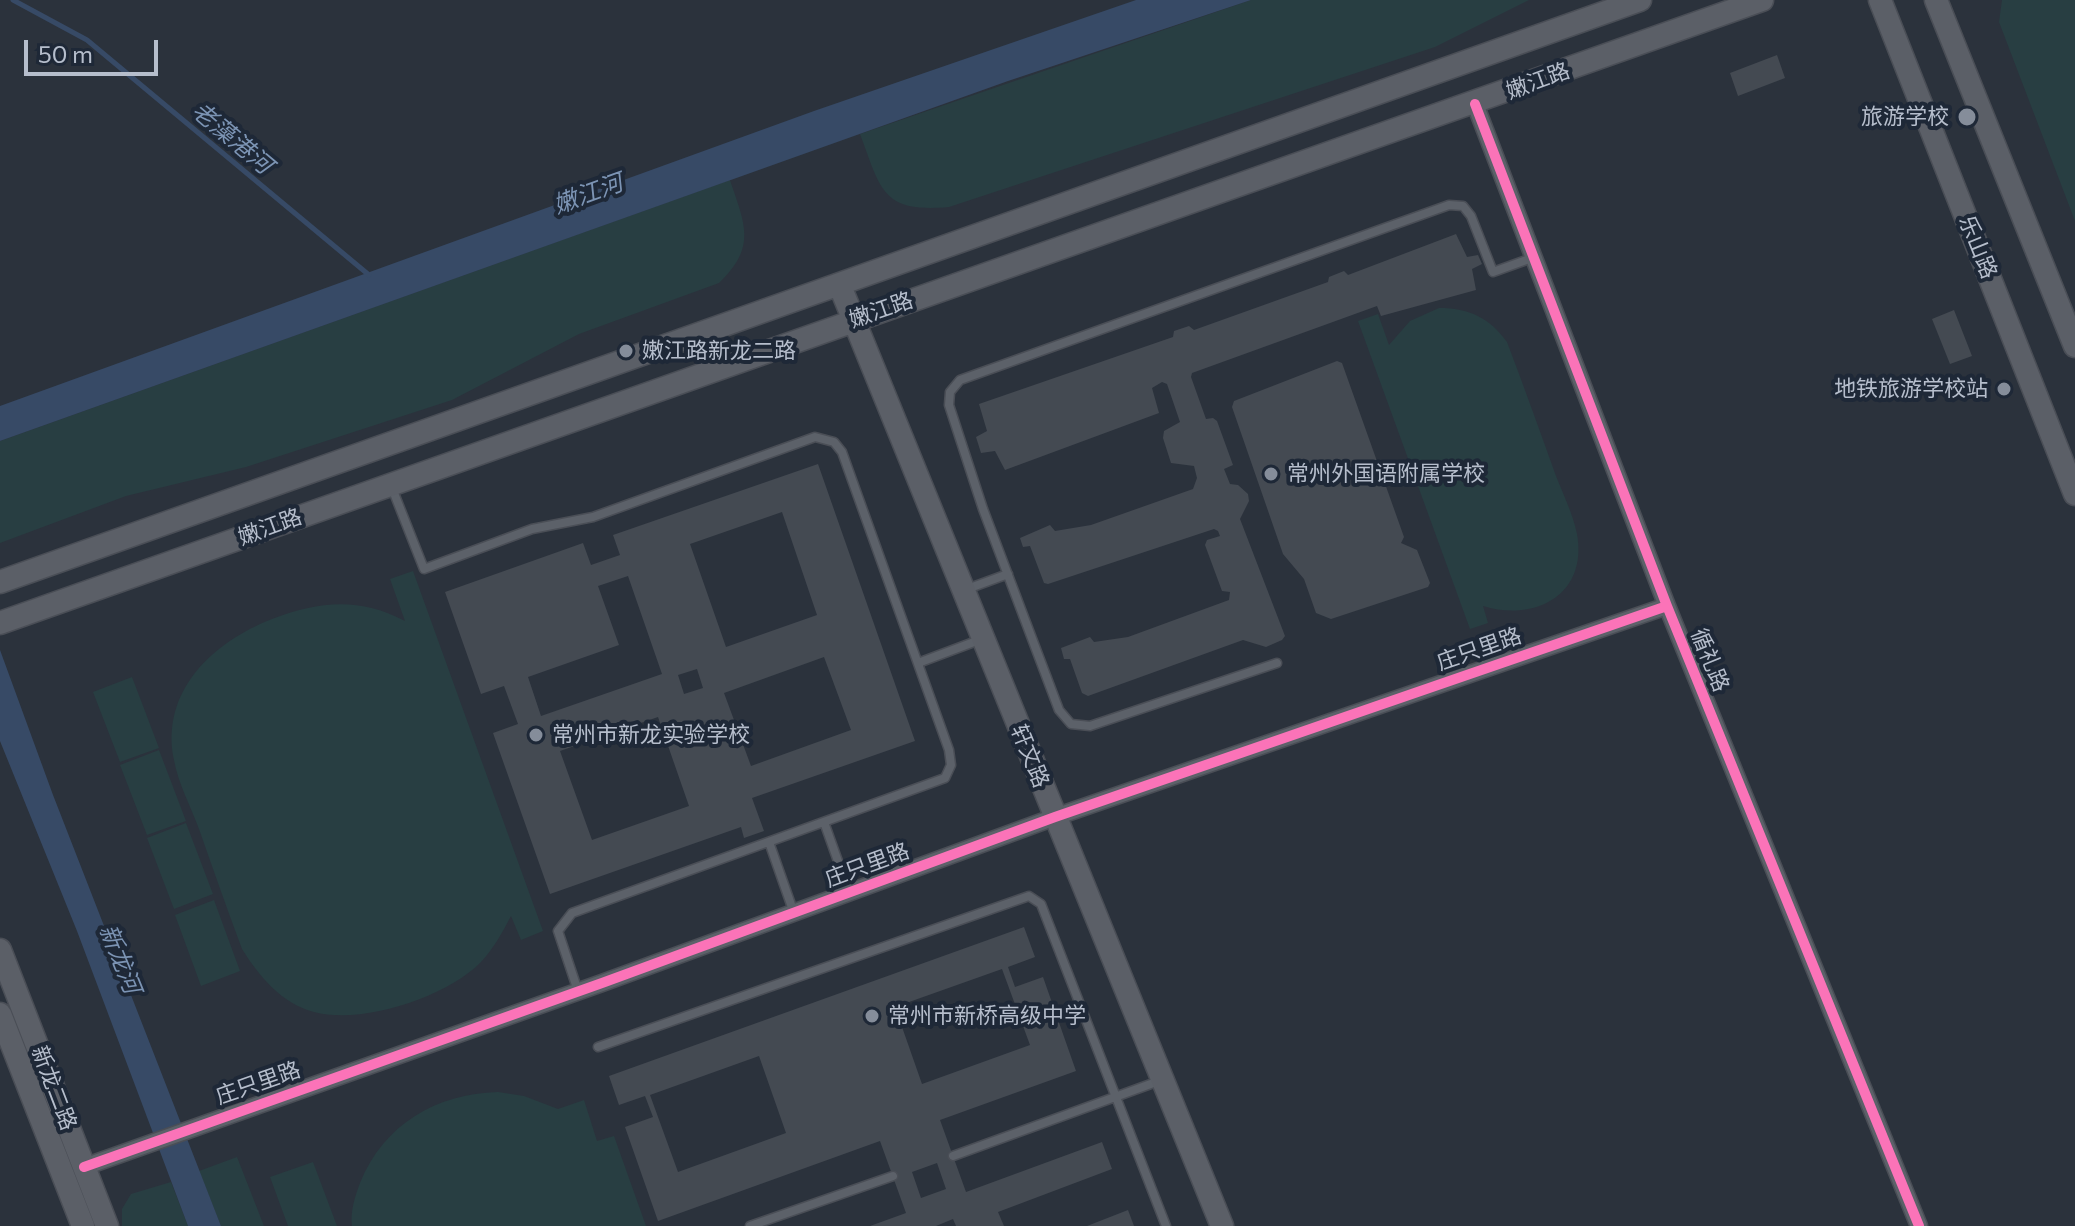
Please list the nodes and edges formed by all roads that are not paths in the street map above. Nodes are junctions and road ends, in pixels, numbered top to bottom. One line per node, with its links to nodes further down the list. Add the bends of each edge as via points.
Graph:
1 (1640, 0): 7 (main road, 嫩江路)
2 (1762, 0): 5 (main road, 嫩江路)
3 (1880, 0): 11 (main road, 乐山路)
4 (1936, 0): 9 (main road)
5 (1475, 104): 6 (street, 循礼路); 8 (main road, 嫩江路)
6 (1532, 258): 12 (lane, via 1493,272 1471,216 1463,206 1449,205 960,380 950,392 949,405); 15 (street, 循礼路)
7 (840, 286): 8 (main road, 轩文路); 13 (main road, 嫩江路)
8 (853, 320): 10 (main road, 嫩江路); 14 (main road, 轩文路)
9 (2075, 346)
10 (390, 484): 16 (main road, 嫩江路); 18 (lane, via 424,569 532,529 593,517 815,437 834,442)
11 (2075, 494)
12 (1008, 574): 14 (lane); 19 (lane, via 1059,710 1071,724 1090,726)
13 (0, 582)
14 (963, 591): 17 (main road, 轩文路)
15 (1667, 606): 20 (street, 庄只里路); 39 (street, 循礼路)
16 (0, 623)
17 (982, 639): 18 (lane); 20 (main road, 轩文路)
18 (918, 663): 21 (lane, via 949,750 951,765 945,778)
19 (1277, 663)
20 (1055, 817): 23 (street, 庄只里路); 29 (main road, 轩文路)
21 (824, 822): 22 (lane); 23 (lane)
22 (769, 842): 24 (lane); 26 (lane, via 572,913 558,931)
23 (850, 893): 24 (street, 庄只里路)
24 (794, 913): 26 (street, 庄只里路)
25 (0, 950): 32 (main road, 新龙二路)
26 (578, 992): 32 (street, 庄只里路)
27 (3, 1028): 34 (main road, 新龙二路)
28 (598, 1047): 30 (lane, via 1029,896 1041,904)
29 (1164, 1079): 30 (lane); 38 (main road, 轩文路)
30 (1116, 1097): 31 (lane); 37 (lane)
31 (953, 1156)
32 (84, 1167): 35 (main road, 新龙二路)
33 (893, 1176): 36 (lane)
34 (83, 1226)
35 (107, 1226)
36 (750, 1226)
37 (1166, 1226)
38 (1222, 1226)
39 (1919, 1226)

